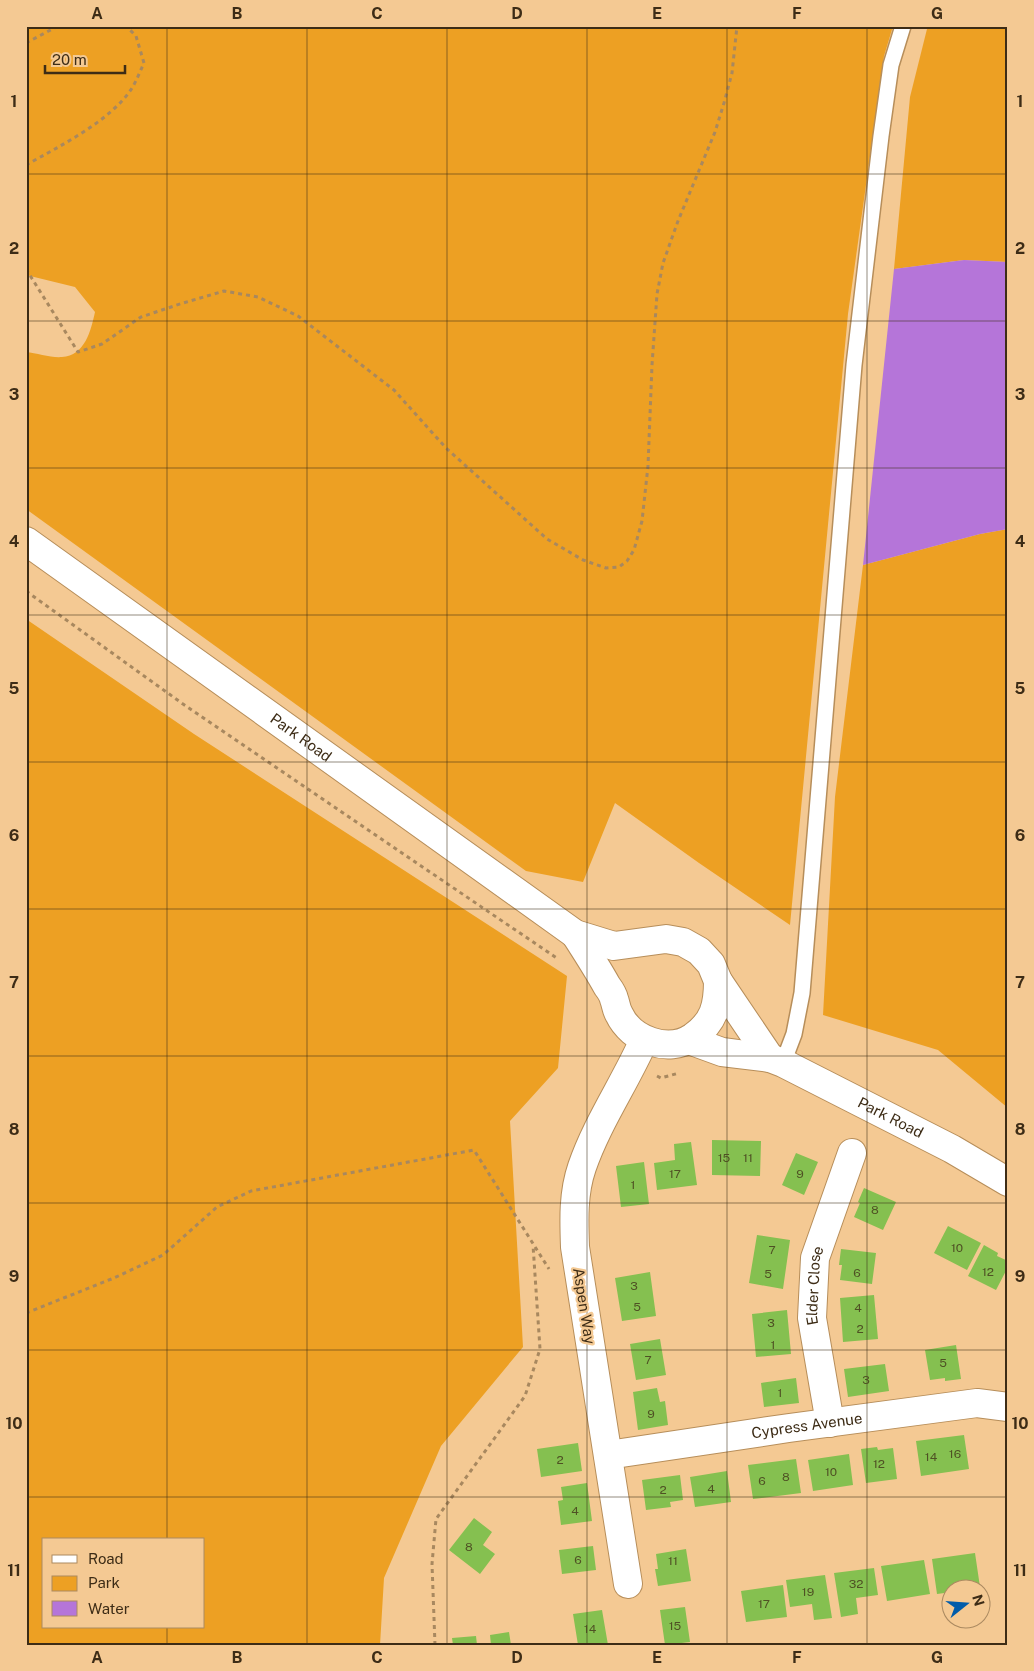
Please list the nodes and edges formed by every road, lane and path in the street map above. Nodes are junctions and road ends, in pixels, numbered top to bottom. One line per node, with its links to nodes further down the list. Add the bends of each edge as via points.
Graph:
1 (58, 26): 5 (path)
2 (126, 26): 6 (path, via 136,36 144,63 132,88 112,111)
3 (737, 26): 7 (path, via 732,73 724,103 663,263 656,294 648,466 642,521 634,550 619,566 606,568 582,560 547,539 446,448 394,390 298,316 258,297 224,291 141,317 102,344 78,352)
4 (903, 26): 17 (lane, via 891,65 883,118 854,365 802,993 794,1034)
5 (26, 43)
6 (26, 165)
7 (26, 269)
8 (26, 541): 10 (main road, Park Road)
9 (26, 591): 12 (path, via 183,704)
10 (574, 934): 11 (main road, Park Road, via 614,946); 14 (main road, Park Road)
11 (648, 942): 13 (main road, Park Road, via 666,939 700,950); 14 (main road, Park Road, via 632,952 620,966)
12 (564, 964)
13 (718, 981): 16 (main road, via 718,1000 712,1017); 17 (main road, Park Road)
14 (614, 998): 15 (main road, Park Road, via 618,1014 628,1028)
15 (644, 1040): 16 (main road, Park Road, via 673,1044); 25 (main road, Aspen Way, via 581,1168 574,1207 575,1247)
16 (689, 1040): 17 (main road, Park Road, via 722,1052)
17 (776, 1061): 19 (main road, Park Road, via 952,1149)
18 (852, 1153): 24 (main road, Elder Close, via 815,1258 812,1318)
19 (1008, 1182)
20 (532, 1242): 21 (path); 22 (path, via 474,1150 251,1191 217,1207 163,1255); 27 (path, via 540,1349 525,1396 436,1519 432,1564)
21 (553, 1274)
22 (26, 1313)
23 (1008, 1408): 24 (main road, Cypress Avenue, via 977,1404)
24 (830, 1423): 25 (main road, Cypress Avenue)
25 (608, 1455): 26 (main road, Aspen Way)
26 (628, 1584)
27 (435, 1645)

